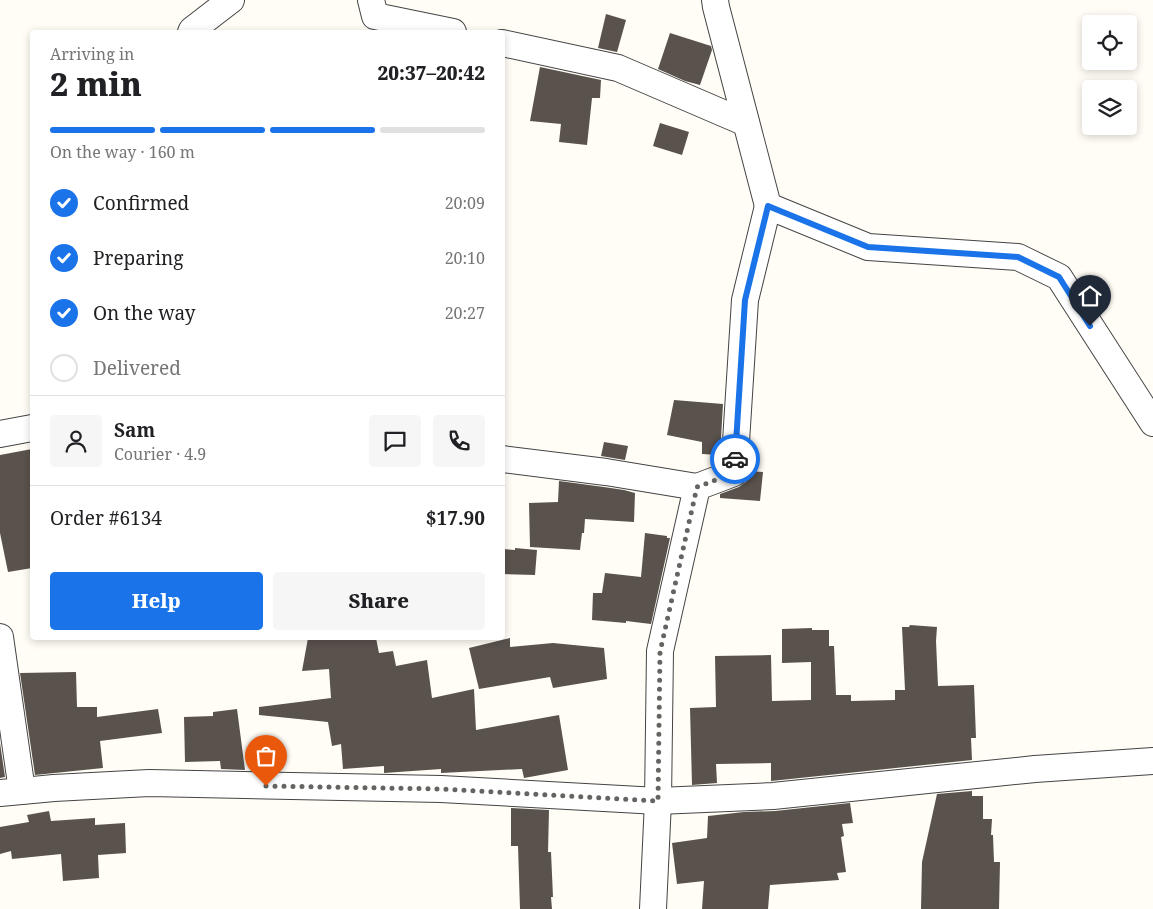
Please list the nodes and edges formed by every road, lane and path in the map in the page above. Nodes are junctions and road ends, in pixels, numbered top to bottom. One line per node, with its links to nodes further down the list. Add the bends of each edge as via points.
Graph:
1 (231, 0): 4 (street)
2 (371, 0): 5 (street, via 375,16)
3 (713, 2): 7 (street)
4 (192, 30)
5 (443, 30)
6 (505, 44): 7 (street, via 618,68)
7 (746, 123): 8 (street)
8 (768, 206): 9 (street, via 868,247 1018,257 1059,277); 13 (street, via 745,300 734,473)
9 (1153, 423)
10 (30, 428): 11 (street)
11 (0, 434)
12 (505, 459): 13 (street)
13 (697, 487): 17 (street, via 660,652)
14 (0, 637): 16 (street)
15 (1153, 761): 17 (street, via 1034,769 773,796)
16 (11, 792): 17 (street, via 149,783 441,789)
17 (658, 801): 18 (street)
18 (652, 909)

